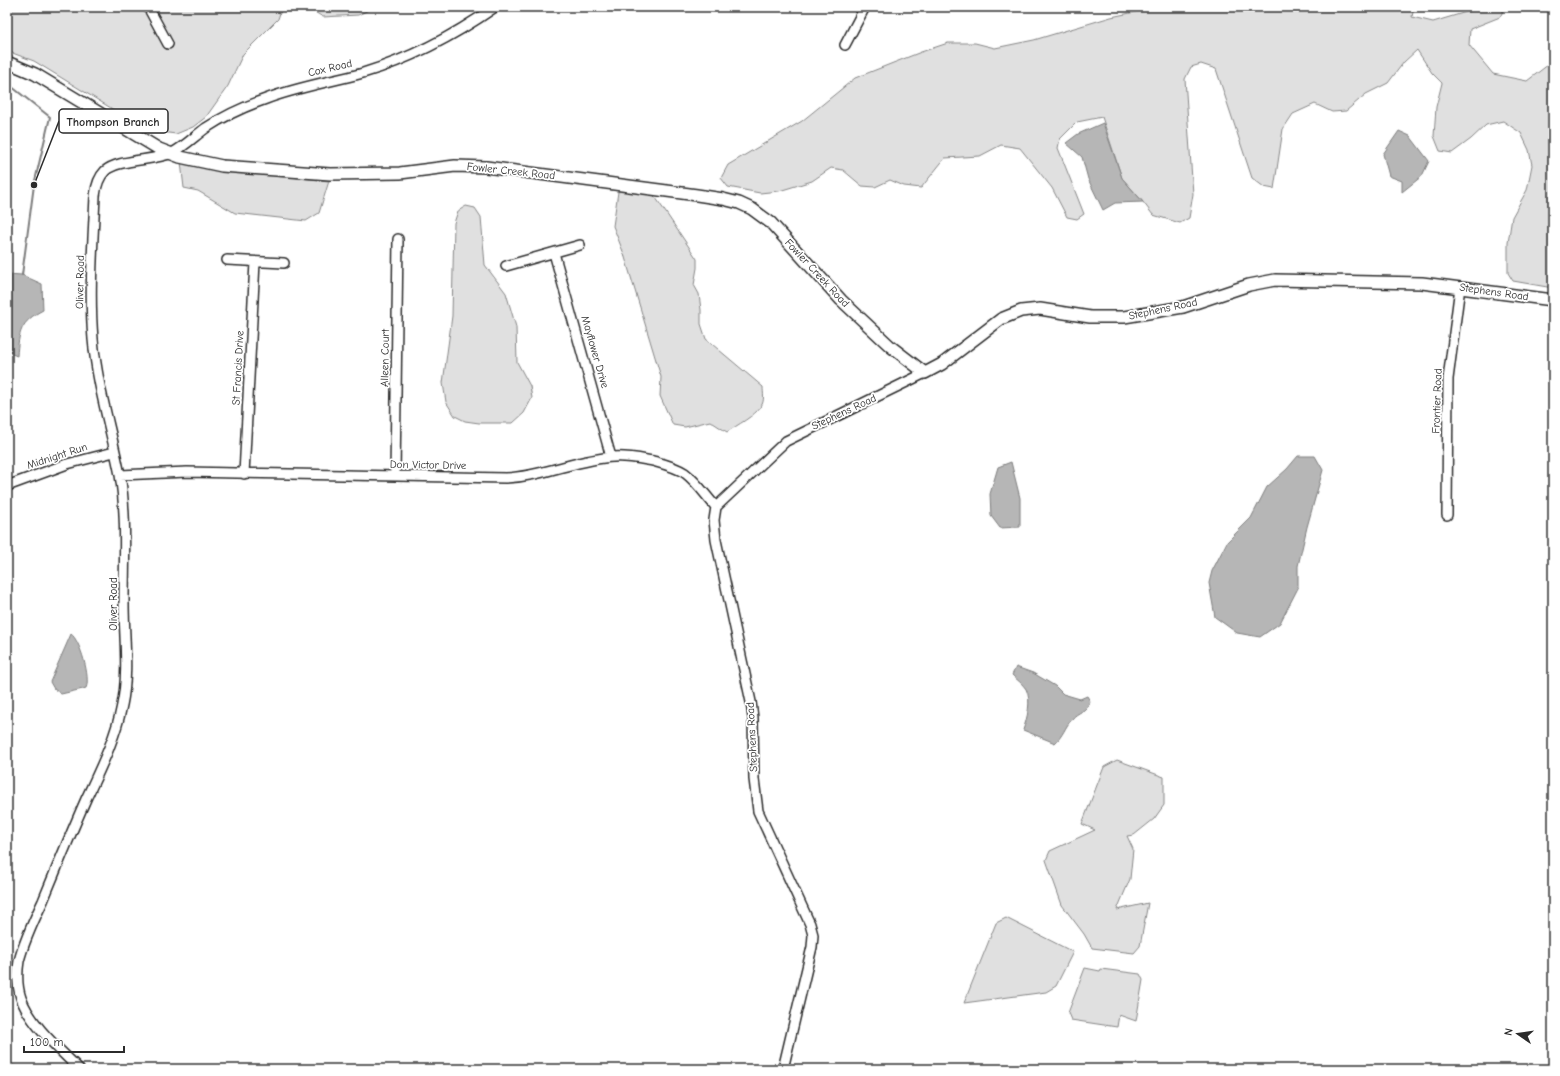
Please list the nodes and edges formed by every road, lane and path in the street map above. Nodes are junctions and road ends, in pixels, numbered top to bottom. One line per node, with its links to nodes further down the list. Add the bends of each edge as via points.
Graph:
1 (148, 7): 4 (street)
2 (495, 7): 7 (street, Cox Road, via 434,44 382,66 265,99 207,128)
3 (865, 7): 5 (street)
4 (168, 44)
5 (845, 45)
6 (7, 62): 7 (main road, Fowler Creek Road, via 35,74 159,149)
7 (172, 153): 17 (main road, Fowler Creek Road, via 222,166 330,174 400,173 455,166 486,167 697,195 739,203 752,208 771,223 841,300 890,346); 18 (street, Oliver Road, via 111,167 97,184 93,340)
8 (398, 239): 22 (street, Alleen Court)
9 (580, 245): 10 (street)
10 (554, 253): 14 (street); 19 (street, Mayflower Drive)
11 (227, 260): 12 (street)
12 (255, 262): 13 (street); 20 (street, St Francis Drive)
13 (284, 263)
14 (506, 266)
15 (1460, 288): 16 (main road, Stephens Road); 17 (main road, Stephens Road, via 1407,282 1275,280 1249,285 1183,307 1124,317 1090,317 1032,309 1001,319 942,364); 25 (street, Frontier Road, via 1448,379)
16 (1553, 300)
17 (925, 373): 24 (street, Stephens Road, via 786,441)
18 (114, 452): 21 (street, Oliver Road); 23 (street, Midnight Run, via 67,464)
19 (611, 457): 22 (street, Don Victor Drive, via 523,477); 24 (street, Don Victor Drive, via 646,460 673,467 695,483)
20 (244, 474): 21 (street, Don Victor Drive, via 187,472); 22 (street, Don Victor Drive)
21 (120, 475): 26 (street, Oliver Road, via 125,533 126,666 123,703 102,764 19,961 18,985 28,1011)
22 (395, 476)
23 (7, 486)
24 (716, 507): 27 (street, Stephens Road, via 716,540 753,718 754,778 758,811 813,935)
25 (1447, 515)
26 (78, 1069)
27 (782, 1069)

